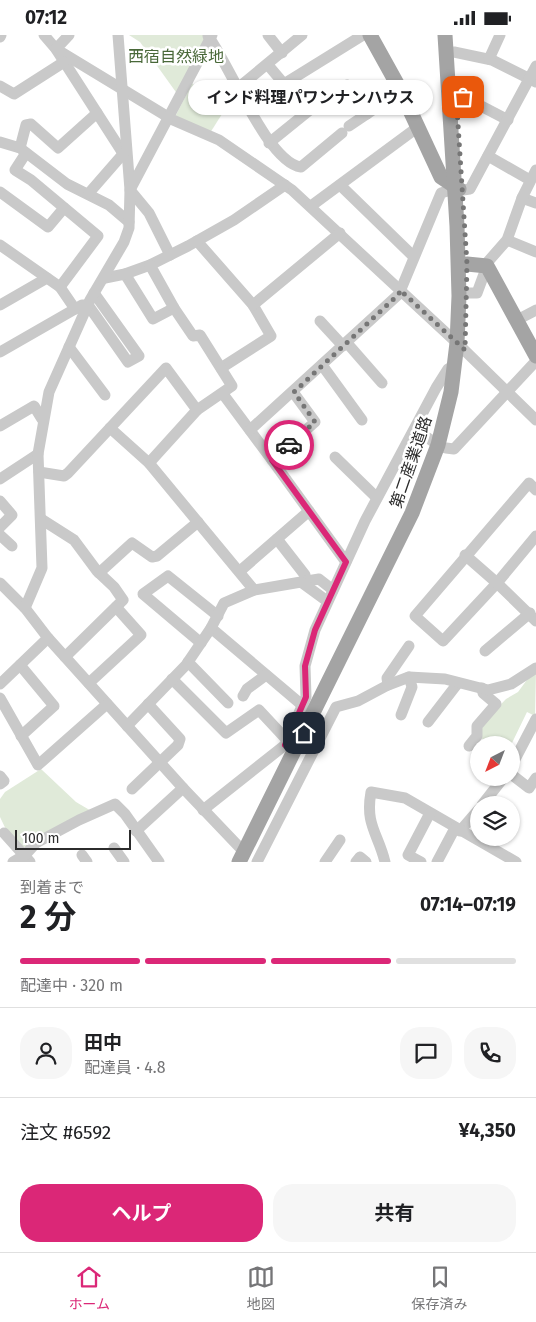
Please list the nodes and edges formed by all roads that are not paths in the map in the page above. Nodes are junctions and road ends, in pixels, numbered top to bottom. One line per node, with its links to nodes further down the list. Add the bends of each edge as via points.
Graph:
1 (44, 35): 12 (street)
2 (69, 35): 12 (street)
3 (118, 35): 22 (street)
4 (268, 35): 14 (street)
5 (302, 35): 14 (street)
6 (363, 35): 17 (street, via 284,84)
7 (370, 35): 23 (main road)
8 (445, 35): 40 (main road, 第二産業道路)
9 (453, 35): 13 (main road, 第二産業道路)
10 (500, 35): 15 (street)
11 (210, 36): 21 (street); 27 (street)
12 (56, 49): 16 (street); 22 (street)
13 (454, 52): 15 (street); 24 (main road, 第二産業道路)
14 (282, 53): 17 (street)
15 (489, 59): 19 (street)
16 (64, 63): 20 (street, via 14,94); 25 (street)
17 (268, 65): 21 (street)
18 (536, 66): 19 (street)
19 (533, 81): 28 (street)
20 (0, 86)
21 (238, 88): 31 (street)
22 (121, 89): 27 (street); 33 (street)
23 (401, 91): 26 (street); 29 (main road)
24 (456, 93): 28 (street); 40 (main road, 第二産業道路)
25 (97, 113): 32 (street, via 58,148 30,124 26,125); 33 (street)
26 (367, 114): 31 (street, via 347,85); 35 (street, via 301,167)
27 (170, 118): 36 (street, via 219,140); 41 (street)
28 (508, 120): 34 (street)
29 (418, 127): 39 (street); 40 (main road, via 442,177)
30 (0, 142): 32 (street)
31 (269, 143): 35 (street)
32 (23, 150): 43 (street, via 67,184); 47 (street, via 15,171)
33 (125, 156): 41 (street); 43 (street)
34 (488, 156): 37 (street); 40 (street, via 470,189)
35 (284, 157): 36 (street)
36 (268, 172): 38 (street)
37 (533, 175): 44 (street)
38 (286, 185): 46 (street); 51 (street)
39 (340, 185): 46 (street); 55 (street)
40 (457, 189): 55 (street, via 441,193); 56 (main road, 第二産業道路); 76 (main road, 第二産業道路)
41 (130, 190): 48 (street); 54 (street, via 149,213)
42 (0, 191): 47 (street, via 48,227)
43 (89, 193): 48 (street)
44 (522, 198): 45 (street); 50 (street)
45 (536, 203)
46 (311, 206): 49 (street)
47 (64, 208): 62 (street, via 98,236)
48 (130, 222): 60 (street, via 124,242)
49 (340, 233): 63 (street); 68 (street)
50 (507, 240): 53 (street); 58 (street)
51 (197, 241): 54 (street); 68 (street)
52 (0, 245): 61 (street)
53 (536, 252)
54 (170, 255): 57 (street)
55 (413, 256): 63 (street)
56 (467, 264): 58 (main road); 65 (main road, 第二産業道路)
57 (150, 265): 59 (street); 69 (street)
58 (486, 265): 65 (street, via 477,293); 72 (main road)
59 (125, 274): 60 (street); 69 (street, via 153,319)
60 (105, 277): 64 (street)
61 (47, 279): 62 (street); 66 (street)
62 (60, 287): 70 (street)
63 (400, 290): 74 (street); 76 (street)
64 (94, 293): 67 (street); 67 (street, via 139,356 128,362)
65 (467, 293): 76 (main road, 第二産業道路)
66 (2, 302)
67 (88, 305): 70 (street); 75 (street)
68 (253, 305): 82 (street, via 271,336)
69 (174, 307): 82 (street, via 193,336 200,335)
70 (75, 309): 77 (street)
71 (536, 310): 72 (street)
72 (517, 320): 78 (main road)
73 (320, 321): 74 (street)
74 (345, 344): 80 (street); 83 (street)
75 (69, 347): 87 (street); 89 (street, via 49,391)
76 (461, 347): 81 (main road, 第二産業道路); 85 (street); 96 (main road, 第二産業道路, via 459,393)
77 (0, 352)
78 (536, 356)
79 (536, 361): 85 (street)
80 (322, 365): 84 (street); 90 (street)
81 (454, 365): 94 (street, via 448,369); 96 (main road, 第二産業道路)
82 (221, 368): 86 (street, via 232,386)
83 (382, 383)
84 (294, 392): 95 (street); 99 (street, via 315,422)
85 (508, 392): 91 (street); 96 (street, via 454,449)
86 (224, 394): 88 (street); 95 (street)
87 (105, 395)
88 (197, 410): 93 (street, via 166,369); 100 (street)
89 (42, 419): 92 (street, via 34,406); 97 (street)
90 (362, 420)
91 (536, 421)
92 (0, 426)
93 (110, 428): 100 (street); 101 (street, via 64,476)
94 (415, 429): 96 (street); 104 (street)
95 (250, 430): 99 (street)
96 (442, 446): 156 (main road, 第二産業道路, via 412,513); 177 (main road, 第二産業道路, via 420,517)
97 (38, 454): 101 (street); 102 (street)
98 (335, 457): 104 (street)
99 (272, 460): 106 (street)
100 (149, 463): 108 (street)
101 (39, 472): 107 (street)
102 (0, 479)
103 (536, 490): 114 (street, via 528,483)
104 (377, 498): 115 (street)
105 (0, 501): 109 (street, via 12,515)
106 (309, 511): 112 (street); 115 (street)
107 (41, 519): 117 (street, via 70,536); 125 (street, via 42,568)
108 (198, 522): 116 (street); 117 (street, via 152,557 132,543)
109 (0, 527)
110 (0, 535): 113 (street)
111 (536, 536): 119 (street)
112 (277, 539): 116 (street); 118 (street, via 304,575)
113 (12, 546)
114 (465, 555): 119 (street); 119 (street, via 415,616 443,641)
115 (346, 562): 121 (street)
116 (240, 571): 120 (street)
117 (98, 573): 124 (street, via 123,600)
118 (304, 581): 120 (street); 121 (street, via 319,579); 123 (street)
119 (497, 583): 127 (street)
120 (254, 590): 126 (street, via 224,603)
121 (333, 590): 123 (street)
122 (3, 591): 125 (street)
123 (327, 601): 150 (street, via 305,666 306,697)
124 (116, 607): 133 (street); 140 (street, via 141,635)
125 (25, 608): 129 (street)
126 (218, 615): 128 (street); 130 (street, via 168,576 143,594)
127 (533, 617): 132 (street)
128 (211, 628): 130 (street); 137 (street)
129 (48, 638): 133 (street); 135 (street)
130 (202, 643): 134 (street)
131 (409, 647): 143 (street, via 387,678)
132 (485, 651)
133 (65, 657): 140 (street)
134 (188, 662): 139 (street); 147 (street)
135 (20, 665): 142 (street); 155 (street, via 54,706)
136 (536, 668): 144 (street, via 511,684 488,690)
137 (266, 675): 145 (street); 150 (street)
138 (410, 677): 141 (street); 143 (street); 151 (street, via 412,687)
139 (172, 679): 149 (street); 156 (street, via 226,733 259,710)
140 (88, 683): 148 (street)
141 (458, 683): 144 (street); 153 (street)
142 (0, 684)
143 (388, 685): 181 (street, via 358,701 336,707)
144 (482, 688): 157 (street, via 496,704 477,726 477,736)
145 (242, 696)
146 (0, 698): 155 (street)
147 (228, 703)
148 (107, 704): 154 (street); 155 (street, via 38,765)
149 (148, 704): 154 (street); 159 (street, via 180,739)
150 (302, 705): 156 (street)
151 (401, 715)
152 (536, 719): 158 (street)
153 (428, 722)
154 (127, 726): 159 (street)
155 (21, 736)
156 (289, 744): 168 (street); 177 (main road, 第二産業道路)
157 (469, 745)
158 (520, 750)
159 (160, 762): 165 (street); 166 (street)
160 (0, 776): 163 (street, via 4,781)
161 (536, 778): 162 (street, via 529,788)
162 (520, 781)
163 (0, 784)
164 (497, 786): 167 (street)
165 (183, 788): 168 (street); 172 (street)
166 (132, 789)
167 (489, 796)
168 (203, 810): 177 (street)
169 (430, 813): 171 (street); 185 (street, via 405,798 371,792 368,809); 186 (street, via 408,855)
170 (470, 818): 171 (street)
171 (458, 829): 187 (street); 188 (street)
172 (136, 831): 176 (street, via 115,804 36,843); 180 (street)
173 (4, 833): 176 (street)
174 (340, 840): 182 (street)
175 (114, 848): 179 (street)
176 (28, 859): 178 (street)
177 (245, 859)
178 (13, 862)
179 (124, 862)
180 (159, 862)
181 (257, 862)
182 (325, 862)
183 (356, 862): 184 (street, via 360,857)
184 (366, 862)
185 (385, 862)
186 (421, 862)
187 (437, 862)
188 (516, 862)

